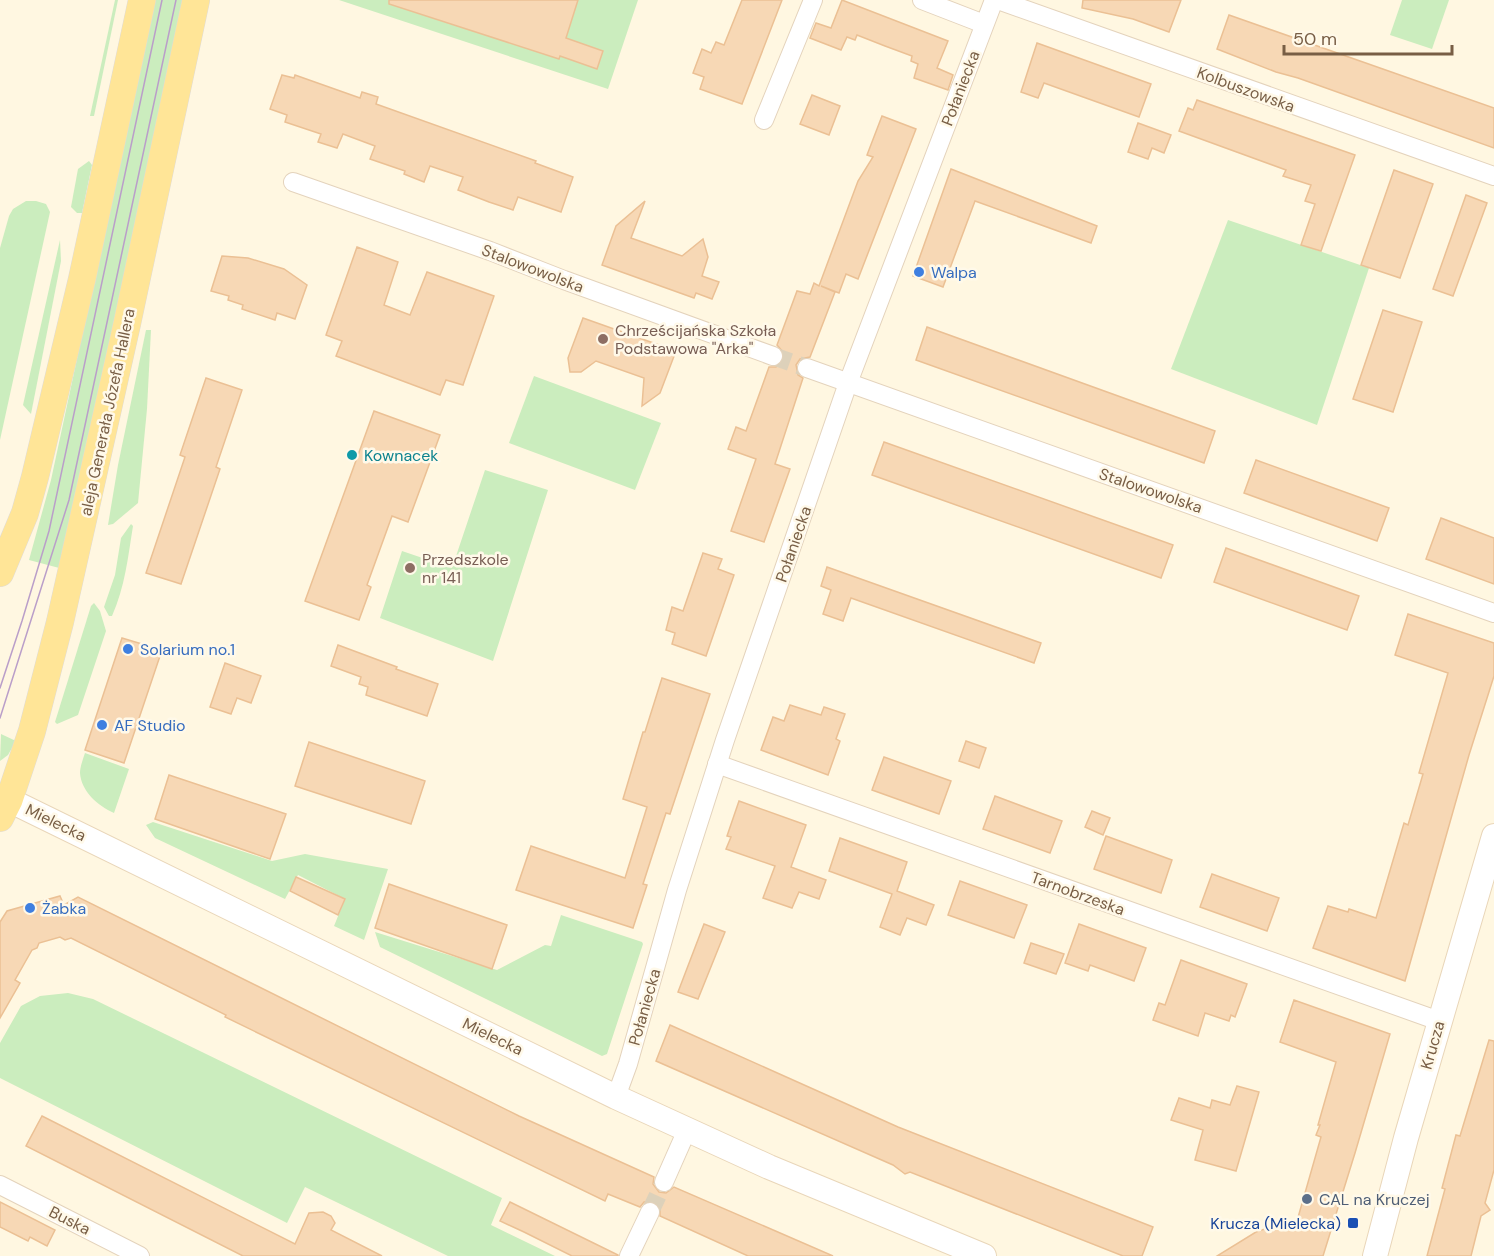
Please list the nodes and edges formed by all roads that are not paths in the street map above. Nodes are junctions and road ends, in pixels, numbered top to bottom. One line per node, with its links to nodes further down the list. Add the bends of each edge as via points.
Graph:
1 (142, 0): 13 (main road, via 35,477)
2 (196, 0): 16 (main road, aleja Generała Józefa Hallera, via 79,540 32,731)
3 (813, 0): 7 (street)
4 (922, 0): 6 (street)
5 (996, 0): 6 (street, Połaniecka); 8 (street, Kolbuszowska)
6 (984, 24): 12 (street, Połaniecka)
7 (764, 120)
8 (1494, 176)
9 (293, 182): 10 (street, Stalowowolska)
10 (773, 356)
11 (807, 368): 12 (street, Stalowowolska)
12 (848, 383): 14 (street, Stalowowolska); 15 (street, Połaniecka)
13 (0, 573)
14 (1494, 613)
15 (717, 764): 18 (street, Tarnobrzeska); 19 (street, Połaniecka)
16 (3, 805): 19 (street, Mielecka)
17 (1494, 836): 18 (street, Krucza)
18 (1439, 1021): 27 (street, Krucza)
19 (616, 1097): 20 (street, Mielecka)
20 (687, 1130): 21 (street); 26 (street, Mielecka)
21 (664, 1182)
22 (0, 1185): 24 (street, Buska)
23 (650, 1212): 25 (street)
24 (140, 1256)
25 (629, 1256)
26 (984, 1256)
27 (1375, 1256)

